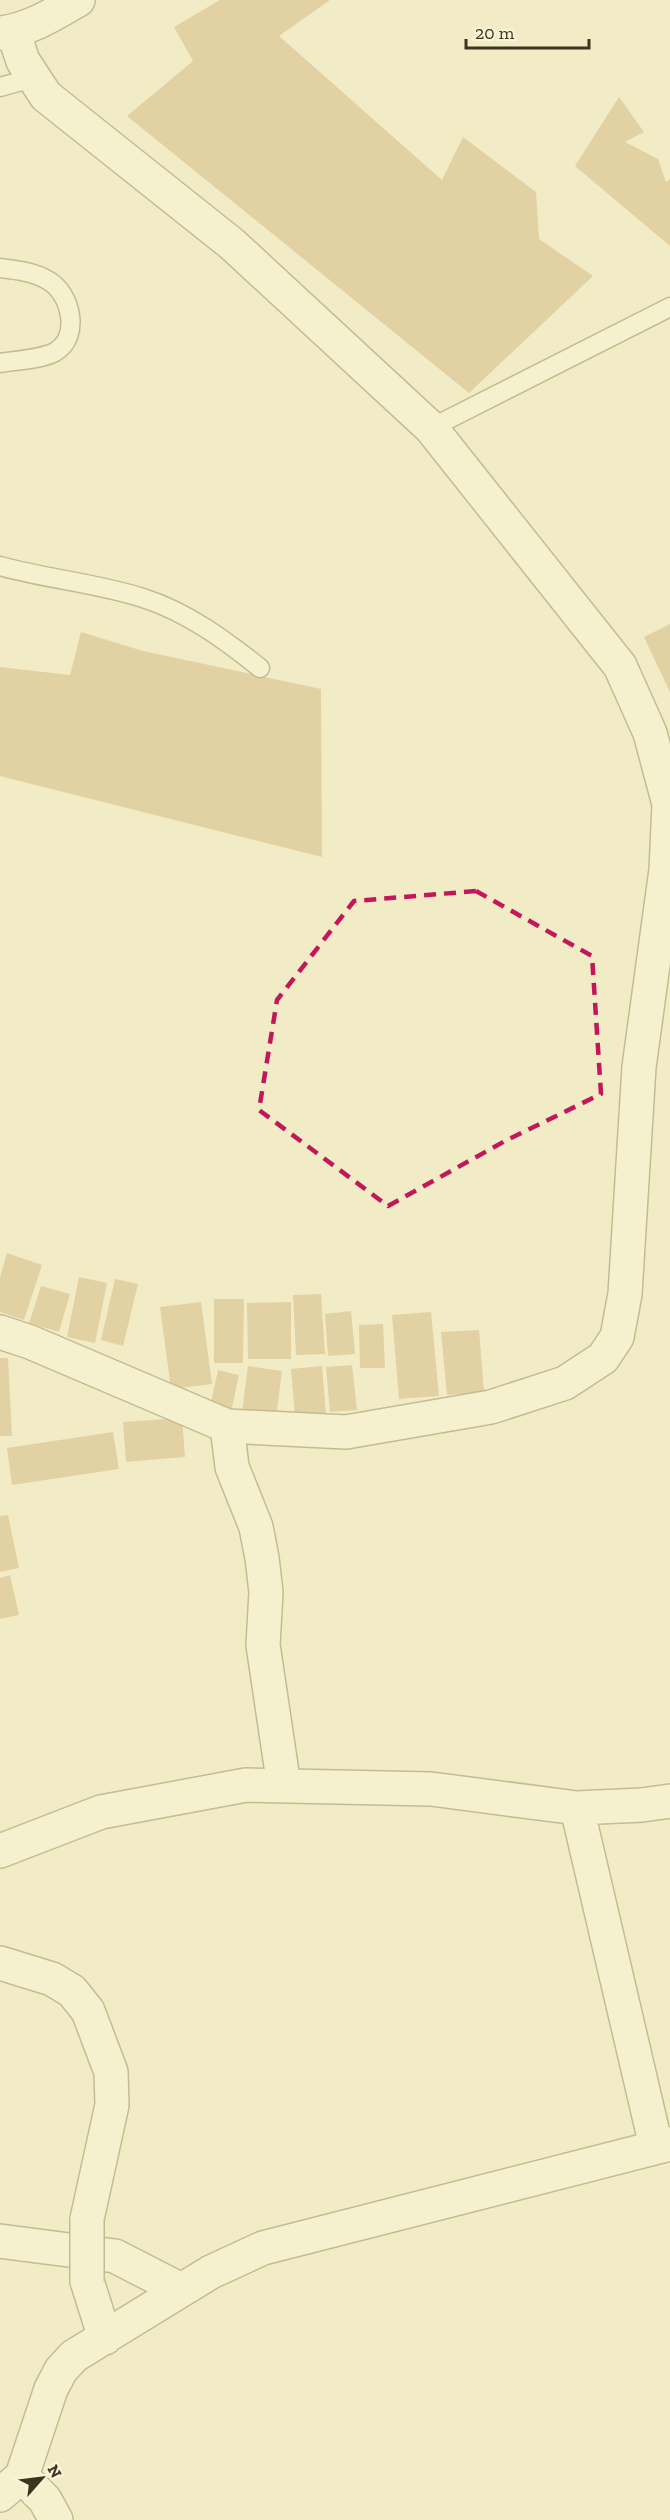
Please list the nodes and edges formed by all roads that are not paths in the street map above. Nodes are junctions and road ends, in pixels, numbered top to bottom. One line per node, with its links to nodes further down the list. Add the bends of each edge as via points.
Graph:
1 (78, 0): 2 (street, via 50,17)
2 (6, 32): 3 (street)
3 (32, 78): 4 (lane); 8 (street, via 60,109 232,244)
4 (0, 87)
5 (0, 268): 7 (lane, via 35,274 51,282 64,295 71,322 68,338 56,351)
6 (670, 307): 8 (lane)
7 (0, 363)
8 (430, 428): 11 (street, via 620,666 650,733)
9 (0, 566): 10 (lane, via 145,599 223,638)
10 (260, 668)
11 (670, 804): 13 (street, via 666,870 639,1067 625,1294 617,1337 603,1358 565,1383 491,1407 346,1432)
12 (0, 1332): 13 (street)
13 (227, 1426): 14 (street, via 232,1467 256,1527 261,1558 266,1592 263,1646)
14 (284, 1786): 16 (street, via 431,1789); 17 (street, via 246,1785 101,1812)
15 (670, 1801): 16 (street)
16 (577, 1808): 19 (street)
17 (0, 1851)
18 (0, 1963): 22 (street, bridge, via 52,1979 72,1991 88,2010 111,2072 111,2114 87,2219 87,2281)
19 (663, 2145): 21 (street, via 263,2248)
20 (0, 2241): 21 (street, via 114,2256)
21 (181, 2290): 22 (street)
22 (105, 2338): 23 (street, via 74,2356 60,2370)
23 (11, 2486): 24 (street, via 45,2500)
24 (56, 2520)

